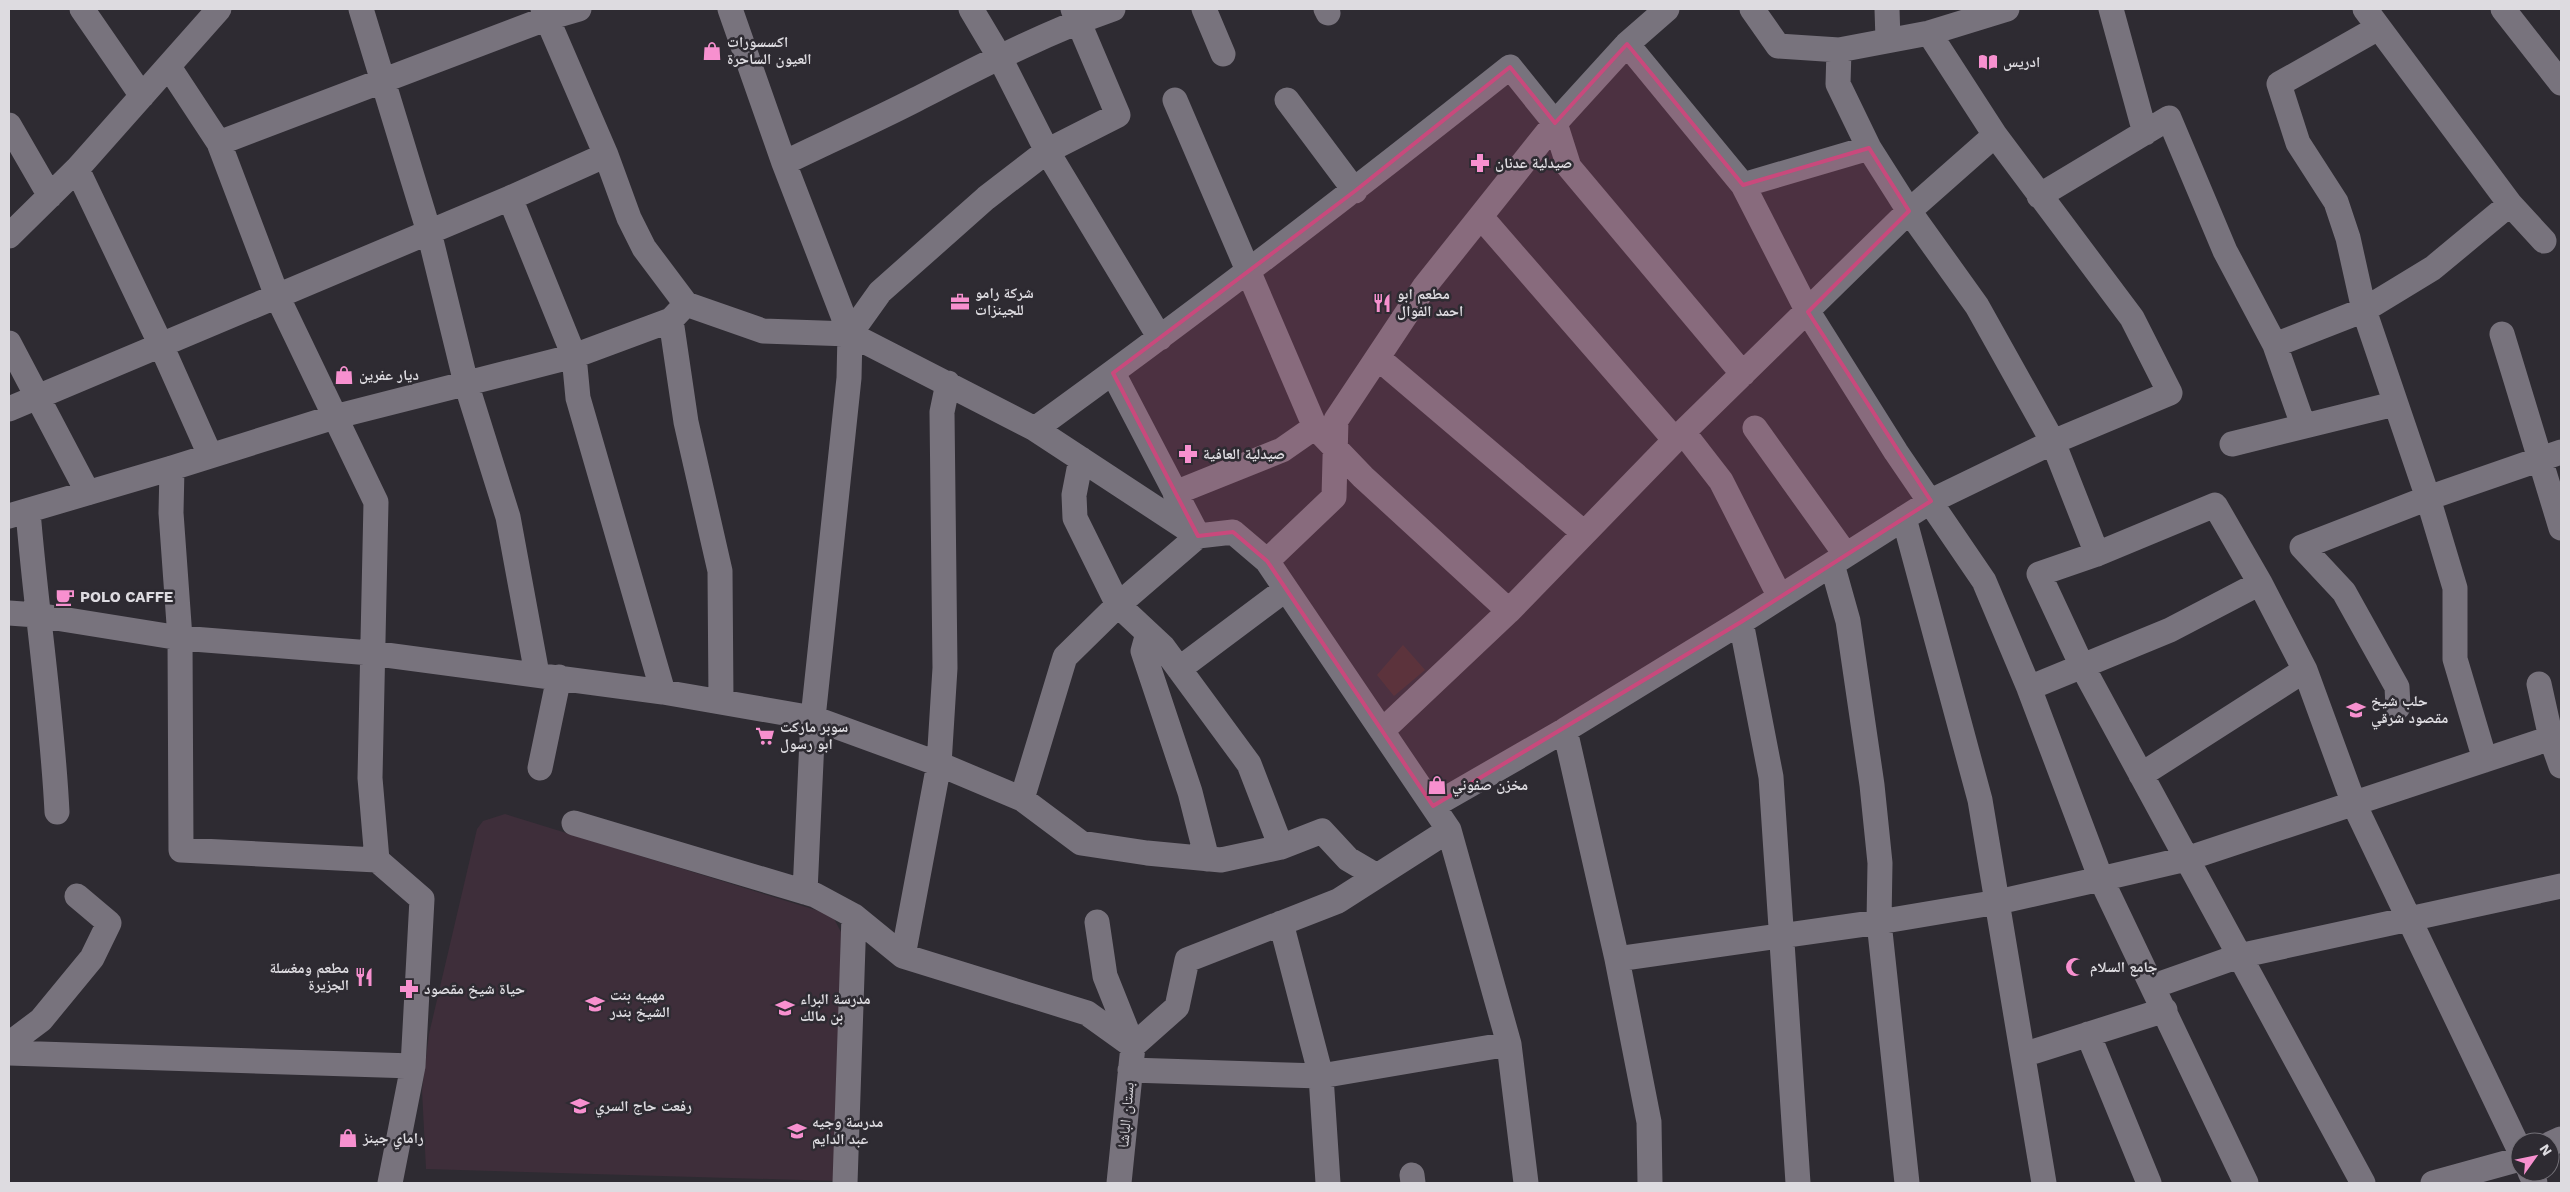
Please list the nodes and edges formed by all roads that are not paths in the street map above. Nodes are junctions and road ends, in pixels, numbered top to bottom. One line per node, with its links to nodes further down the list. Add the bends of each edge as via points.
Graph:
1 (82, 9): 27 (street)
2 (219, 9): 24 (street)
3 (361, 9): 25 (street)
4 (579, 9): 15 (street)
5 (730, 9): 38 (street)
6 (971, 9): 23 (street)
7 (1113, 9): 16 (street)
8 (1204, 9): 22 (street)
9 (1667, 9): 20 (street)
10 (1752, 9): 21 (street, via 1778,46)
11 (1887, 9): 19 (street)
12 (2007, 9): 18 (street)
13 (2111, 9): 32 (street)
14 (2504, 9): 26 (street)
15 (545, 14): 25 (street); 37 (street)
16 (1076, 15): 23 (street); 36 (street, via 1118,115)
17 (2372, 18): 45 (street); 53 (street, via 2279,84 2298,143 2336,202 2348,238)
18 (1929, 33): 19 (street); 33 (street)
19 (1888, 40): 21 (street)
20 (1627, 44): 30 (street); 40 (street)
21 (1839, 50): 35 (street, via 1838,84)
22 (1223, 54)
23 (999, 56): 36 (street); 38 (street)
24 (169, 67): 27 (street); 34 (street)
25 (384, 80): 34 (street); 48 (street)
26 (2561, 83)
27 (142, 96): 39 (street)
28 (1174, 100): 51 (street)
29 (1287, 100): 41 (street)
30 (1555, 124): 41 (street, via 1510,67); 47 (street); 65 (street, via 1569,167)
31 (9, 125): 42 (street)
32 (2145, 132): 43 (street); 61 (street, via 2168,118 2226,251)
33 (1995, 135): 43 (street); 46 (street)
34 (219, 143): 52 (street)
35 (1869, 148): 40 (street); 46 (street)
36 (1047, 151): 56 (street, via 986,198 880,292); 58 (street)
37 (606, 155): 44 (street); 54 (street, via 629,218)
38 (784, 163): 56 (street)
39 (77, 169): 42 (street); 60 (street)
40 (1743, 185): 55 (street)
41 (1355, 191): 51 (street)
42 (50, 196): 49 (street)
43 (2039, 196): 77 (street, via 2132,318 2170,393)
44 (510, 198): 48 (street); 62 (street)
45 (2510, 204): 50 (street); 53 (street, via 2433,268)
46 (1909, 211): 55 (street); 77 (street, via 1977,306)
47 (1481, 217): 63 (street, via 1426,286); 76 (street)
48 (428, 232): 52 (street); 66 (street)
49 (9, 236)
50 (2544, 241)
51 (1249, 270): 58 (street); 73 (street)
52 (277, 296): 60 (street); 71 (street)
53 (2364, 310): 61 (street); 69 (street)
54 (678, 312): 56 (street, via 763,330); 62 (street); 114 (street, via 686,422 720,571)
55 (1808, 312): 65 (street); 87 (street)
56 (850, 334): 67 (street); 116 (street, via 849,378)
57 (2502, 334): 81 (street)
58 (1160, 338): 64 (street)
59 (9, 343): 68 (street)
60 (161, 345): 68 (street); 80 (street)
61 (2275, 345): 72 (street)
62 (574, 356): 66 (street); 113 (street, via 578,398)
63 (1378, 358): 79 (street, via 1336,420); 91 (street)
64 (1113, 373): 75 (street); 85 (street)
65 (1743, 374): 76 (street)
66 (466, 383): 71 (street); 110 (street, via 508,517)
67 (948, 383): 75 (street); 121 (street, via 942,412 945,668)
68 (39, 396): 70 (street); 84 (street)
69 (2394, 404): 72 (street); 86 (street)
70 (9, 409)
71 (334, 417): 80 (street); 106 (street, via 376,502)
72 (2303, 425): 78 (street)
73 (1315, 427): 79 (street); 85 (street, via 1282,450)
74 (1755, 428): 94 (street)
75 (1035, 429): 82 (street)
76 (1679, 436): 91 (street); 98 (street, via 1721,481)
77 (2053, 442): 87 (street); 93 (street)
78 (2232, 444)
79 (1335, 450): 95 (street, via 1334,497); 100 (street)
80 (210, 455): 83 (street)
81 (2550, 456): 86 (street); 90 (street)
82 (1082, 460): 92 (street); 99 (street, via 1074,495 1075,518)
83 (172, 468): 84 (street); 105 (street, via 170,513)
84 (88, 493): 88 (street)
85 (1175, 493): 92 (street)
86 (2428, 498): 115 (street, via 2302,547 2344,592 2397,686); 120 (street, via 2455,588 2455,659)
87 (1931, 502): 89 (street); 112 (street, via 1984,580)
88 (18, 513): 102 (street)
89 (1904, 518): 94 (street); 140 (street, via 1980,800)
90 (2561, 528)
91 (1584, 533): 100 (street)
92 (1198, 536): 95 (street, via 1233,532); 99 (street)
93 (2097, 554): 96 (street, via 2215,505); 107 (street, via 2039,574)
94 (1839, 560): 98 (street); 144 (street, via 1872,785 1880,863)
95 (1267, 561): 97 (street)
96 (2260, 583): 107 (street, via 2170,630); 109 (street)
97 (1286, 589): 108 (street); 118 (street)
98 (1780, 597): 103 (street)
99 (1118, 605): 104 (street); 125 (street, via 1065,657)
100 (1509, 611): 118 (street)
101 (9, 613): 102 (street)
102 (37, 615): 105 (street); 128 (street)
103 (1741, 622): 117 (street); 146 (street, via 1771,777)
104 (1148, 633): 108 (street); 132 (street, via 1143,651 1190,792)
105 (180, 638): 106 (street); 134 (street, via 181,850)
106 (372, 652): 110 (street); 134 (street, via 370,778)
107 (2081, 664): 112 (street); 124 (street)
108 (1179, 669): 131 (street, via 1249,764)
109 (2305, 670): 124 (street); 126 (street)
110 (548, 676): 113 (street); 123 (street)
111 (2539, 684): 119 (street)
112 (2029, 688): 136 (street)
113 (663, 692): 114 (street)
114 (721, 701): 116 (street)
115 (2398, 707)
116 (814, 718): 121 (street); 138 (street)
117 (1565, 730): 127 (street); 149 (street)
118 (1382, 731): 127 (street)
119 (2550, 738): 120 (street); 122 (street)
120 (2485, 760): 126 (street)
121 (939, 764): 125 (street); 147 (street)
122 (2561, 766)
123 (540, 768)
124 (2141, 775): 133 (street)
125 (1022, 799): 132 (street, via 1081,843)
126 (2354, 804): 133 (street); 142 (street)
127 (1433, 806): 130 (street)
128 (57, 812)
129 (574, 823): 138 (street)
130 (1449, 830): 135 (street); 154 (street)
131 (1282, 847): 132 (street, via 1221,860); 135 (street, via 1322,831 1348,859)
132 (1207, 859)
133 (2186, 859): 136 (street); 148 (street)
134 (377, 860): 158 (street, via 422,899)
135 (1377, 876): 145 (street, via 1338,901)
136 (2101, 879): 140 (street); 150 (street)
137 (2561, 886): 142 (street)
138 (805, 892): 141 (street, via 815,894)
139 (77, 896): 153 (street, via 109,923 92,958 41,1020)
140 (1998, 902): 144 (street); 156 (street)
141 (854, 916): 147 (street); 163 (street)
142 (2407, 918): 148 (street); 160 (street)
143 (1097, 922): 157 (street, via 1105,976)
144 (1879, 922): 146 (street); 169 (street)
145 (1281, 923): 157 (street, via 1187,960 1177,1007); 159 (street)
146 (1783, 936): 149 (street); 168 (street)
147 (903, 956): 157 (street, via 1087,1014)
148 (2239, 956): 150 (street); 173 (street)
149 (1617, 959): 167 (street, via 1649,1122)
150 (2154, 986): 151 (street)
151 (2165, 1010): 152 (street); 172 (street)
152 (2088, 1034): 156 (street); 171 (street)
153 (9, 1044)
154 (1509, 1044): 159 (street); 166 (street)
155 (9, 1053): 158 (street)
156 (2023, 1055): 170 (street)
157 (1132, 1058): 159 (street); 164 (street, بستان الباشا)
158 (413, 1066): 162 (street)
159 (1321, 1076): 165 (street)
160 (2511, 1132)
161 (2510, 1162): 174 (street)
162 (390, 1183)
163 (845, 1183)
164 (1119, 1183)
165 (1328, 1183)
166 (1526, 1183)
167 (1650, 1183)
168 (1798, 1183)
169 (1907, 1183)
170 (2044, 1183)
171 (2149, 1183)
172 (2246, 1183)
173 (2363, 1183)
174 (2433, 1183)

